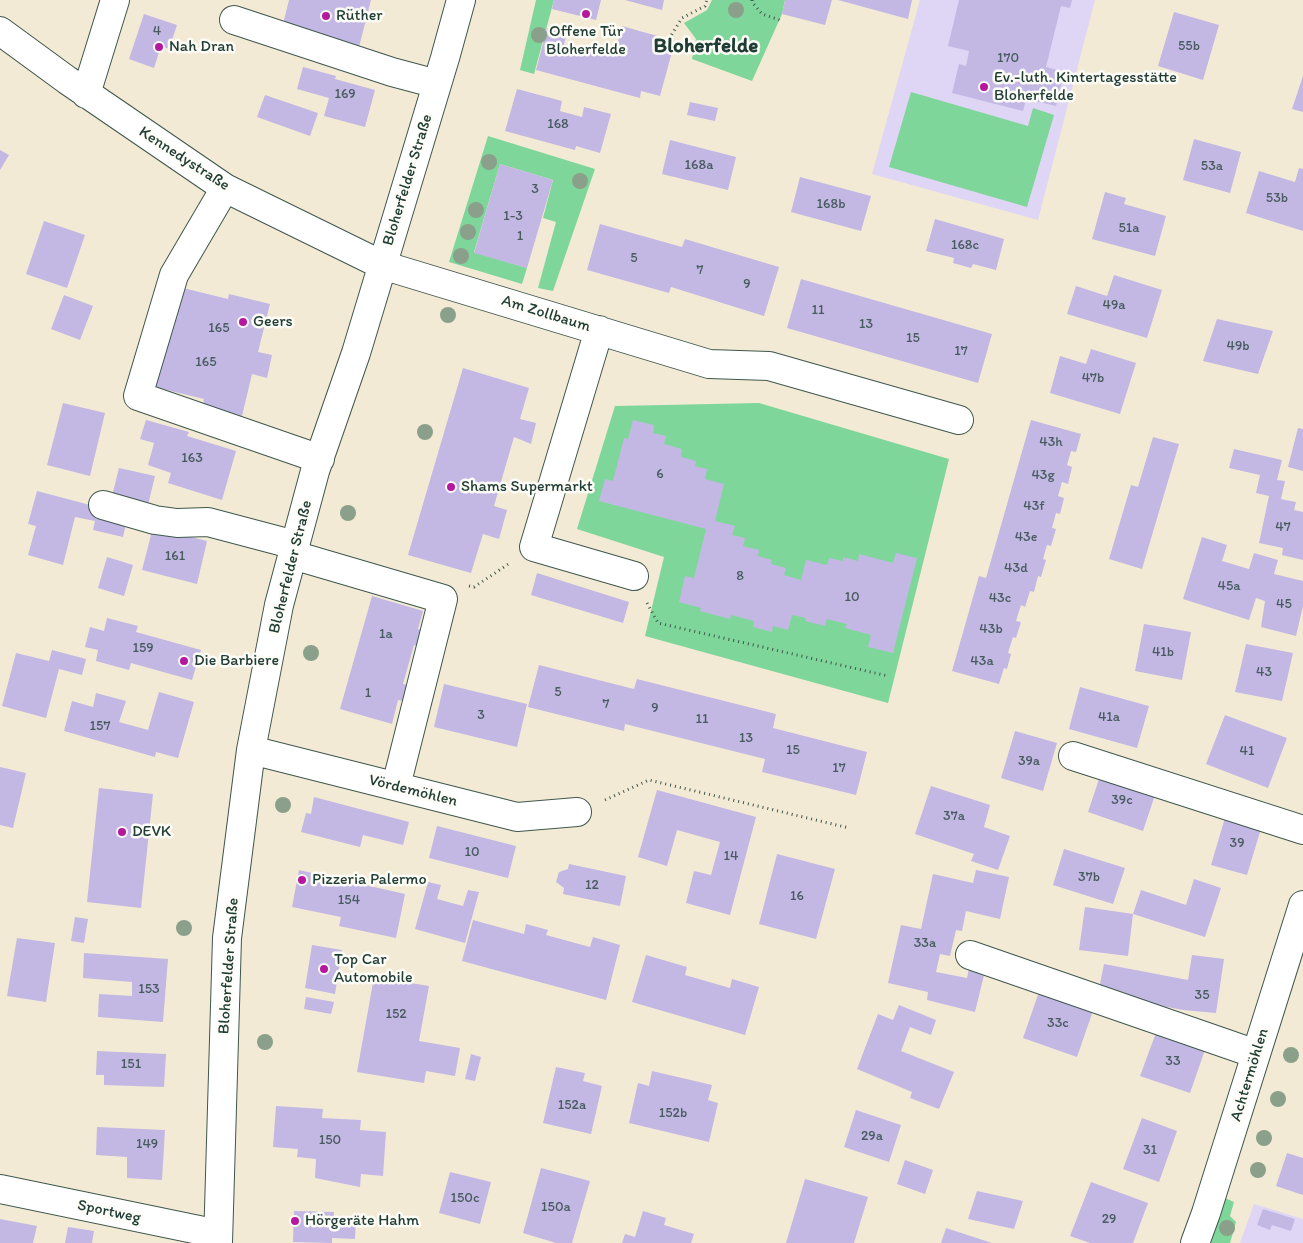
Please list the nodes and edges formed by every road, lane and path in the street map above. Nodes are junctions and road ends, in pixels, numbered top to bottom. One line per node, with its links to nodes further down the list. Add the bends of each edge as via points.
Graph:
1 (115, 0): 10 (street)
2 (460, 0): 9 (street, Bloherfelder Straße)
3 (707, 0): 8 (path, via 705,6 682,18)
4 (752, 0): 6 (path, via 762,14)
5 (234, 20): 9 (street)
6 (780, 20)
7 (0, 31): 10 (street, Kennedystraße)
8 (669, 40)
9 (437, 84): 12 (street, Bloherfelder Straße)
10 (86, 94): 11 (street, Kennedystraße)
11 (225, 188): 12 (street, Kennedystraße); 15 (street, via 174,275 138,396)
12 (382, 265): 13 (street, Am Zollbaum); 15 (street, Bloherfelder Straße)
13 (599, 330): 14 (street, Am Zollbaum, via 709,364 769,366); 17 (street)
14 (959, 420)
15 (320, 459): 18 (street, Bloherfelder Straße)
16 (103, 505): 18 (street, via 155,520 208,522)
17 (534, 547): 19 (street); 20 (path, via 474,587)
18 (294, 550): 22 (street, Bloherfelder Straße, via 279,604); 24 (street, via 443,599)
19 (634, 576): 21 (path, via 658,623)
20 (465, 585)
21 (888, 676)
22 (251, 750): 24 (street, Vördemöhlen); 32 (street, Bloherfelder Straße, via 227,938)
23 (1073, 756): 27 (street)
24 (396, 786): 25 (street, Vördemöhlen, via 517,817)
25 (577, 812): 26 (path, via 649,780)
26 (849, 828)
27 (1303, 830)
28 (1303, 905): 30 (street, Achtermöhlen)
29 (970, 955): 30 (street)
30 (1256, 1054): 33 (street, Achtermöhlen)
31 (0, 1190): 32 (street, Sportweg)
32 (218, 1238)
33 (1195, 1243)

